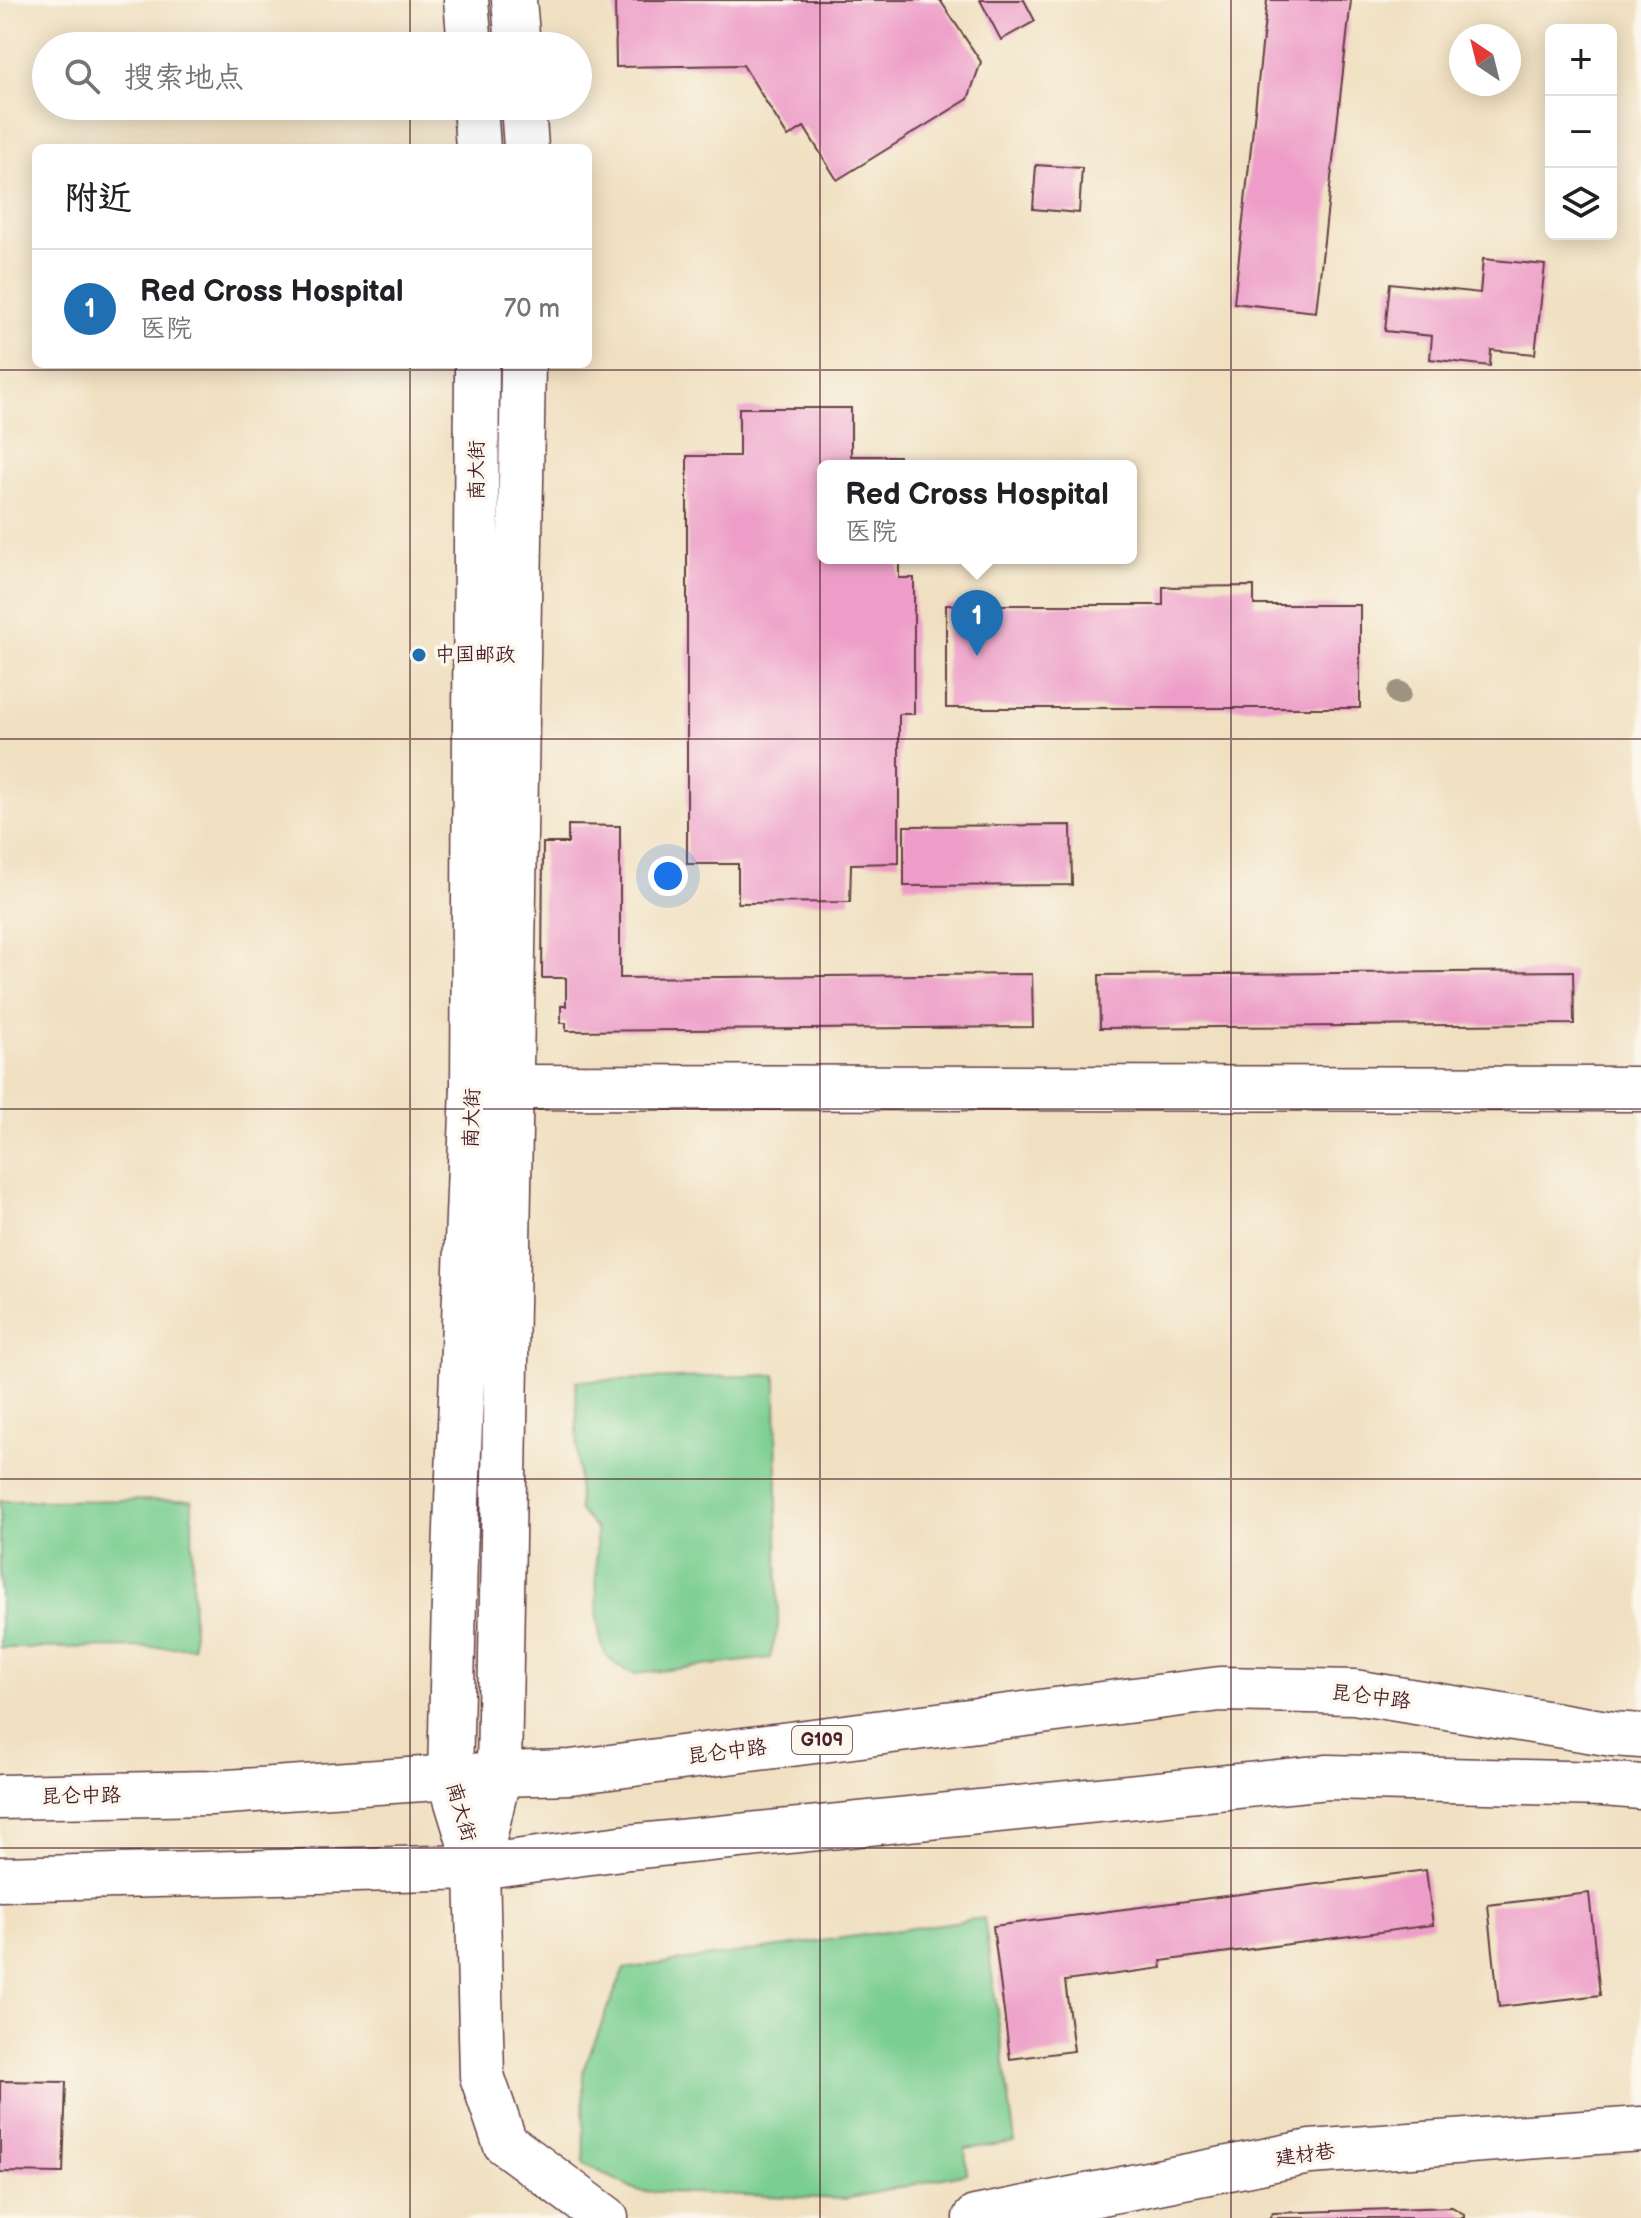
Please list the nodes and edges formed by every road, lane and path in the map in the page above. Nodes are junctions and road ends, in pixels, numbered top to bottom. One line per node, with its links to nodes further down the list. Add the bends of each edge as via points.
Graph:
1 (466, 0): 3 (main road)
2 (514, 0): 4 (main road)
3 (469, 32)
4 (517, 32)
5 (476, 120): 7 (main road)
6 (524, 120): 8 (main road)
7 (478, 144)
8 (526, 144)
9 (477, 368): 11 (main road, 南大街)
10 (523, 368): 11 (main road, 南大街)
11 (491, 1087): 12 (main road); 14 (main road, 南大街, via 511,1159); 15 (main road, 南大街, via 455,1554)
12 (1641, 1089)
13 (1641, 1736): 14 (main road, 昆仑中路 / G109, via 1354,1692 1220,1689 571,1772)
14 (499, 1774): 15 (main road, 昆仑中路 / G109); 18 (main road, 南大街)
15 (450, 1779): 17 (main road, 昆仑中路 / G109, via 211,1793); 18 (main road, 南大街)
16 (1641, 1787): 18 (main road, via 1328,1777)
17 (0, 1797)
18 (477, 1867): 19 (main road); 21 (main road, 南大街, via 482,2076 505,2143)
19 (0, 1879)
20 (1641, 2129): 22 (main road, 建材巷, via 1310,2152)
21 (606, 2218)
22 (975, 2218)

